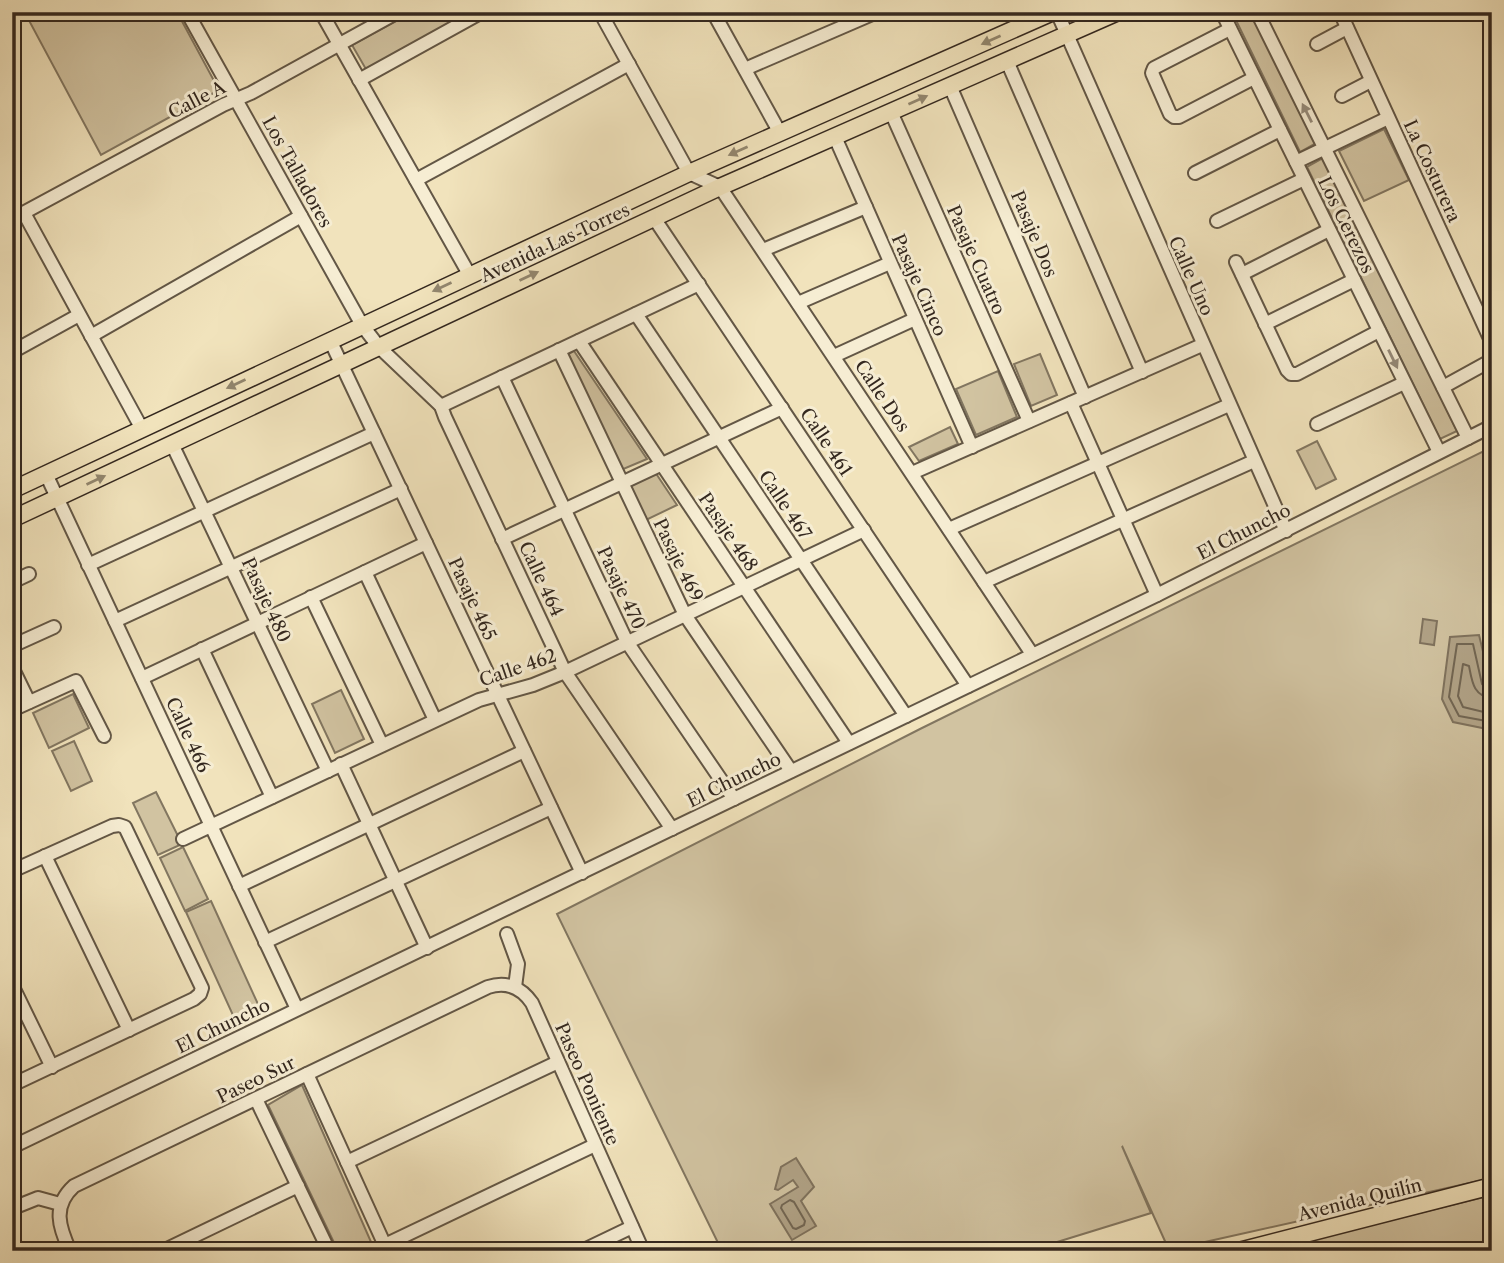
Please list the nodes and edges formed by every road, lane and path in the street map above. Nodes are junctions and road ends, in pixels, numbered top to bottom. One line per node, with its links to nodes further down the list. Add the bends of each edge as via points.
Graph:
1 (187, 12): 26 (street, Los Talladores)
2 (321, 12): 17 (street)
3 (398, 12): 17 (street, Calle A)
4 (482, 12): 22 (street)
5 (600, 12): 19 (street)
6 (877, 12): 20 (street)
7 (1055, 12): 15 (street, Calle Uno); 30 (main road, Avenida Las Torres, one-way to 30)
8 (1118, 12): 15 (main road, Avenida Las Torres)
9 (1222, 12): 14 (street, Los Cerezos)
10 (1257, 12): 32 (street, Los Cerezos, one-way to 10)
11 (1340, 12): 13 (street, La Costurera)
12 (715, 13): 20 (street)
13 (1347, 28): 16 (street); 23 (street, La Costurera)
14 (1230, 29): 21 (street, Los Cerezos); 21 (street, via 1154,68 1153,76 1170,114 1179,117)
15 (1067, 35): 18 (main road, Avenida Las Torres); 63 (street, Calle Uno)
16 (1317, 44)
17 (340, 45): 22 (street); 26 (street, Calle A)
18 (1007, 61): 24 (main road, Avenida Las Torres); 70 (street)
19 (629, 64): 34 (street); 37 (street)
20 (745, 69): 30 (street)
21 (1254, 78): 29 (street, Los Cerezos)
22 (359, 80): 37 (street)
23 (1371, 81): 25 (street); 28 (street, La Costurera)
24 (950, 86): 27 (main road, Avenida Las Torres, one-way to 24); 74 (street, Pasaje Dos)
25 (1342, 96)
26 (236, 100): 40 (street, Calle A); 41 (street, Los Talladores)
27 (891, 112): 31 (main road, Avenida Las Torres); 79 (street, Pasaje Cuatro)
28 (1388, 118): 32 (street); 62 (street, La Costurera)
29 (1280, 130): 33 (street, Los Cerezos); 35 (street)
30 (780, 132): 34 (main road, Avenida Las Torres, one-way to 34)
31 (835, 137): 38 (main road, Avenida Las Torres); 39 (street, Pasaje Cinco)
32 (1325, 148): 33 (street); 73 (street, Los Cerezos)
33 (1296, 162): 36 (street, Los Cerezos)
34 (689, 173): 38 (street); 48 (main road, Avenida Las Torres)
35 (1195, 173)
36 (1304, 179): 43 (street); 44 (street, Los Cerezos)
37 (416, 180): 48 (street)
38 (720, 187): 42 (main road, Avenida Las Torres); 45 (street, Calle Dos)
39 (866, 206): 45 (street); 47 (street, Pasaje Cinco)
40 (18, 216): 54 (street)
41 (301, 216): 57 (street, Los Talladores); 59 (street)
42 (654, 218): 51 (street, Calle 461); 64 (main road, Avenida Las Torres, one-way to 42)
43 (1217, 221)
44 (1329, 230): 49 (street); 50 (street, Los Cerezos)
45 (763, 250): 52 (street, Calle Dos)
46 (1236, 262): 49 (street)
47 (890, 263): 52 (street); 55 (street, Pasaje Cinco)
48 (469, 274): 57 (main road, Avenida Las Torres, one-way to 57)
49 (1242, 274): 56 (street)
50 (1354, 280): 56 (street); 58 (street, Los Cerezos)
51 (699, 284): 53 (street); 78 (street, Calle 461)
52 (798, 303): 67 (street, Calle Dos)
53 (636, 314): 61 (street); 84 (street, Calle 467)
54 (79, 315): 59 (street); 66 (street)
55 (915, 319): 67 (street); 87 (street, Pasaje Cinco)
56 (1265, 324): 58 (street, via 1287,370 1294,374)
57 (362, 325): 60 (main road, Avenida Las Torres); 64 (street, Los Talladores)
58 (1379, 331): 72 (street, Los Cerezos, one-way to 72)
59 (91, 336): 82 (street)
60 (330, 340): 69 (street, Pasaje 465); 82 (main road, Avenida Las Torres, one-way to 82)
61 (579, 341): 65 (street); 91 (street, Pasaje 468)
62 (1492, 344)
63 (1202, 345): 70 (street); 77 (street, Calle Uno)
64 (379, 347): 69 (main road, Avenida Las Torres); 76 (street, Calle 464)
65 (559, 350): 71 (street); 94 (street, Pasaje 469)
66 (12, 352)
67 (834, 356): 92 (street, Calle Dos)
68 (1492, 360): 73 (street)
69 (341, 364): 83 (street, Pasaje 465); 86 (main road, Avenida Las Torres)
70 (1142, 372): 74 (street)
71 (502, 377): 76 (street); 98 (street, Pasaje 470)
72 (1404, 383): 80 (street); 88 (street, Los Cerezos)
73 (1443, 387): 85 (street, Los Cerezos)
74 (1085, 397): 75 (street)
75 (1071, 403): 79 (street); 90 (street)
76 (441, 405): 105 (street, Calle 464)
77 (1229, 405): 89 (street, Calle Uno); 90 (street)
78 (782, 408): 84 (street); 103 (street, Calle 461)
79 (1029, 421): 87 (street)
80 (1317, 424)
81 (1492, 426): 85 (street, El Chuncho)
82 (142, 429): 93 (main road, Avenida Las Torres)
83 (374, 433): 95 (street, Pasaje 465); 99 (street)
84 (718, 437): 91 (street); 107 (street, Calle 467)
85 (1468, 438): 88 (street, El Chuncho)
86 (172, 444): 97 (main road, Avenida Las Torres, one-way to 86); 99 (street, Pasaje 480)
87 (972, 447): 92 (street)
88 (1439, 453): 104 (street, El Chuncho)
89 (1254, 461): 101 (street); 104 (street, Calle Uno)
90 (1098, 463): 101 (street); 102 (street)
91 (662, 464): 94 (street); 114 (street, Pasaje 468)
92 (912, 473): 102 (street, Calle Dos)
93 (46, 474): 96 (main road, Avenida Las Torres); 97 (street, Calle 466)
94 (622, 483): 98 (street); 117 (street, Pasaje 469)
95 (401, 489): 106 (street, Pasaje 465); 109 (street)
96 (12, 490)
97 (57, 498): 100 (main road, Avenida Las Torres); 108 (street, Calle 466)
98 (564, 510): 105 (street); 121 (street, Pasaje 470)
99 (204, 511): 108 (street); 109 (street, Pasaje 480)
100 (12, 519)
101 (1124, 519): 113 (street); 115 (street)
102 (949, 529): 113 (street, Calle Dos)
103 (864, 530): 107 (street, Calle 462); 128 (street, Calle 461)
104 (1286, 531): 115 (street, El Chuncho)
105 (502, 539): 126 (street, Calle 464)
106 (426, 543): 110 (street); 129 (street, Pasaje 465)
107 (801, 560): 114 (street, Calle 462); 132 (street, Calle 467)
108 (89, 565): 118 (street, Calle 466)
109 (231, 567): 118 (street); 119 (street, Pasaje 480)
110 (365, 572): 116 (street); 133 (street)
111 (29, 574): 112 (street)
112 (12, 582)
113 (984, 582): 124 (street, Calle Dos)
114 (744, 587): 117 (street, Calle 462); 135 (street, Pasaje 468)
115 (1157, 595): 124 (street, El Chuncho)
116 (312, 597): 119 (street); 136 (street)
117 (685, 615): 121 (street, Calle 462); 140 (street, Pasaje 469)
118 (115, 621): 127 (street, Calle 466)
119 (257, 623): 123 (street); 139 (street, Pasaje 480)
120 (54, 627): 122 (street)
121 (627, 642): 126 (street, Calle 462); 142 (street, Pasaje 470)
122 (12, 646)
123 (202, 649): 127 (street); 141 (street)
124 (1032, 654): 128 (street, El Chuncho)
125 (12, 667): 130 (street)
126 (565, 672): 129 (street, Calle 462); 146 (street, Calle 464)
127 (142, 678): 145 (street, Calle 466)
128 (968, 686): 132 (street, El Chuncho)
129 (497, 695): 133 (street, Calle 462); 137 (street, Pasaje 465)
130 (29, 702): 131 (street); 134 (street, via 76,681)
131 (12, 710)
132 (906, 716): 135 (street, El Chuncho)
133 (435, 720): 136 (street, Calle 462)
134 (104, 736)
135 (849, 743): 140 (street, El Chuncho)
136 (382, 745): 138 (street, Calle 462)
137 (524, 751): 143 (street, Pasaje 465); 144 (street)
138 (341, 764): 139 (street, Calle 462); 144 (street)
139 (328, 771): 141 (street, Calle 462)
140 (791, 771): 142 (street, El Chuncho)
141 (272, 797): 145 (street, Calle 462)
142 (734, 799): 146 (street, El Chuncho)
143 (551, 808): 150 (street, Pasaje 465); 151 (street)
144 (369, 825): 151 (street); 152 (street)
145 (211, 826): 147 (street, Calle 462); 152 (street, Calle 466)
146 (672, 829): 150 (street, El Chuncho)
147 (183, 839)
148 (45, 856): 149 (street); 159 (street); 159 (street, via 112,826 122,825 130,832 202,991)
149 (12, 871)
150 (582, 873): 155 (street, El Chuncho)
151 (396, 881): 154 (street); 155 (street)
152 (239, 886): 154 (street, Calle 466)
153 (507, 934): 157 (street, via 518,964)
154 (265, 942): 158 (street, Calle 466)
155 (427, 948): 158 (street, El Chuncho)
156 (12, 985): 161 (street)
157 (515, 987): 160 (street, Paseo Poniente, via 532,1003); 162 (street, Paseo Sur, via 488,987)
158 (298, 1009): 166 (street, El Chuncho)
159 (129, 1030): 161 (street)
160 (558, 1062): 165 (street, Paseo Poniente); 167 (street)
161 (52, 1067): 163 (street)
162 (307, 1074): 164 (street, Paseo Sur); 167 (street)
163 (12, 1085)
164 (256, 1099): 168 (street); 170 (street, Paseo Sur, via 80,1182)
165 (595, 1144): 172 (street, Paseo Poniente); 173 (street)
166 (12, 1147)
167 (347, 1162): 173 (street)
168 (298, 1186): 175 (street); 176 (street)
169 (1492, 1186): 179 (main road, Avenida Quilín)
170 (60, 1204): 171 (street, via 38,1198); 174 (street, via 59,1225)
171 (18, 1206)
172 (632, 1227): 177 (street); 178 (street, Paseo Poniente)
173 (386, 1248)
174 (70, 1251)
175 (163, 1251)
176 (329, 1251)
177 (582, 1251)
178 (643, 1251)
179 (1239, 1251)

